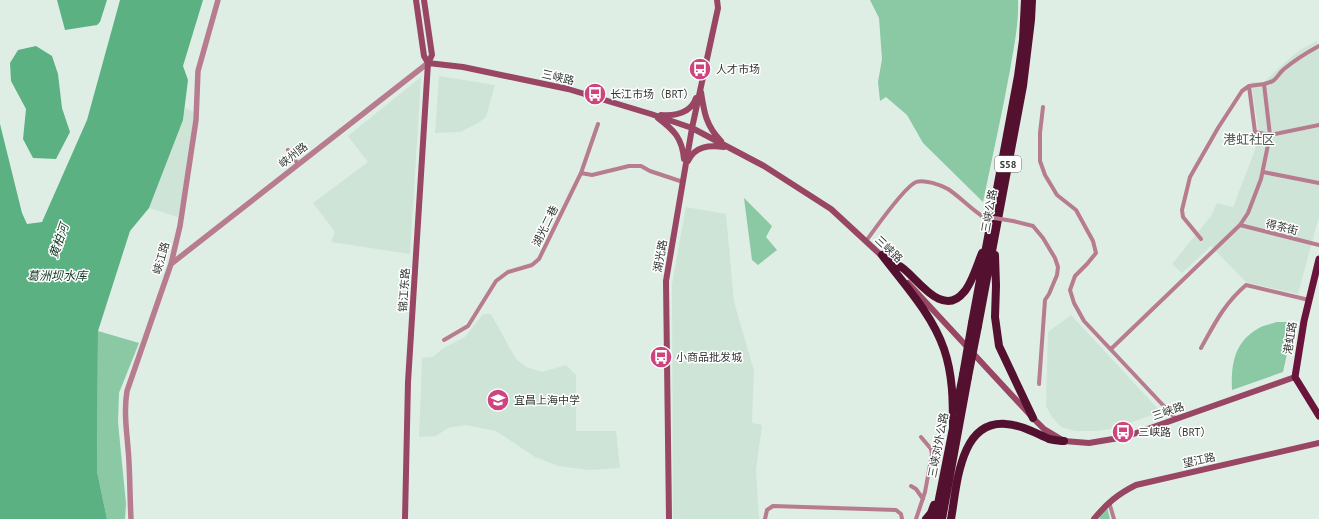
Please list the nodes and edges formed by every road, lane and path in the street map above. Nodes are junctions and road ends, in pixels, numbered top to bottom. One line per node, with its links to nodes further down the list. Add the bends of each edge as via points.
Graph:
1 (218, 0): 33 (street, 峡江路, via 198,71 196,120 180,226)
2 (416, 0): 8 (main road, via 424,56)
3 (424, 0): 8 (main road, via 432,55)
4 (718, 0): 10 (main road, 湖光路)
5 (1026, 0): 28 (highway, 三峡公路 / S58, via 1018,76)
6 (1032, 0): 28 (highway, 三峡公路 / S58, via 1023,86)
7 (1319, 46): 9 (street, via 1282,70 1273,82)
8 (428, 63): 13 (main road, 三峡路, via 568,89); 20 (street, 峡州路); 53 (main road, 锦江东路, via 408,382)
9 (1264, 84): 11 (street); 17 (street)
10 (701, 86): 13 (main road, via 695,102 685,112 672,116); 16 (main road, 湖光路); 18 (main road, via 707,123)
11 (1249, 86): 17 (street, via 1255,132); 27 (street, via 1242,91 1218,128 1190,177 1182,210 1183,217)
12 (1043, 107): 37 (street, via 1040,161 1045,175 1057,195 1076,210 1093,241 1096,253 1075,276 1070,290 1084,321)
13 (651, 114): 16 (main road, 三峡路); 21 (main road, via 677,135 683,148)
14 (598, 124): 23 (street, 湖光二巷)
15 (1319, 125): 17 (street)
16 (692, 128): 18 (main road, 三峡路); 21 (main road, 湖光路)
17 (1270, 134): 22 (street)
18 (728, 147): 21 (main road, via 700,148 691,154); 29 (main road, 三峡路, via 764,166 831,209)
19 (288, 150): 20 (street)
20 (298, 164): 33 (street, 峡州路)
21 (685, 166): 24 (main road, 湖光路)
22 (1263, 172): 25 (street); 26 (street, via 1248,213)
23 (580, 173): 24 (street, via 592,175 629,166 641,166); 35 (street, 湖光二巷, via 539,259 532,265 508,272 496,281 468,326)
24 (682, 182): 54 (main road, 湖光路, via 666,281)
25 (1319, 183)
26 (1240, 225): 30 (street, 得茶街); 37 (street)
27 (1201, 238)
28 (991, 239): 31 (highway, via 963,294 948,301 936,299 903,269); 38 (highway, 三峡公路 / S58, bridge); 42 (highway, via 999,346)
29 (866, 241): 31 (main road, 三峡路); 40 (street, bridge, via 901,196 917,181 934,182 948,189 982,216 1033,226 1043,238 1058,267 1057,275 1045,300)
30 (1319, 245)
31 (882, 255): 42 (main road, 三峡路); 44 (highway, via 918,303 941,341 951,381)
32 (1319, 259): 34 (highway, 港虹路)
33 (171, 264): 52 (street, 峡江路, via 127,391 125,419)
34 (1309, 300): 36 (street, via 1246,285 1222,310); 39 (highway, 港虹路)
35 (444, 340)
36 (1201, 348)
37 (1111, 349): 43 (street)
38 (966, 376): 44 (highway, 三峡对外公路 / S58); 60 (highway, 三峡对外公路 / S58)
39 (1295, 377): 41 (highway); 43 (main road, 三峡路)
40 (1039, 384)
41 (1319, 416)
42 (1033, 418): 46 (main road, 三峡路)
43 (1176, 419): 46 (main road, 三峡路, via 1125,437 1089,443)
44 (953, 428): 49 (highway, 三峡对外公路 / S58)
45 (921, 436): 50 (street, via 932,454)
46 (1064, 442): 61 (highway, via 1006,424 990,426 977,434 967,446 962,461)
47 (1319, 442): 51 (main road, 望江路, via 1136,485)
48 (911, 486): 50 (street)
49 (940, 491): 58 (highway); 59 (highway, 三峡对外公路 / S58)
50 (923, 499): 57 (street)
51 (1108, 502): 62 (main road, 望江路); 63 (street)
52 (131, 519)
53 (405, 519)
54 (669, 519)
55 (765, 519): 56 (street, via 767,510 773,506 896,510)
56 (902, 519)
57 (916, 519)
58 (926, 519)
59 (935, 519)
60 (942, 519)
61 (950, 519)
62 (1094, 519)
63 (1114, 519)

